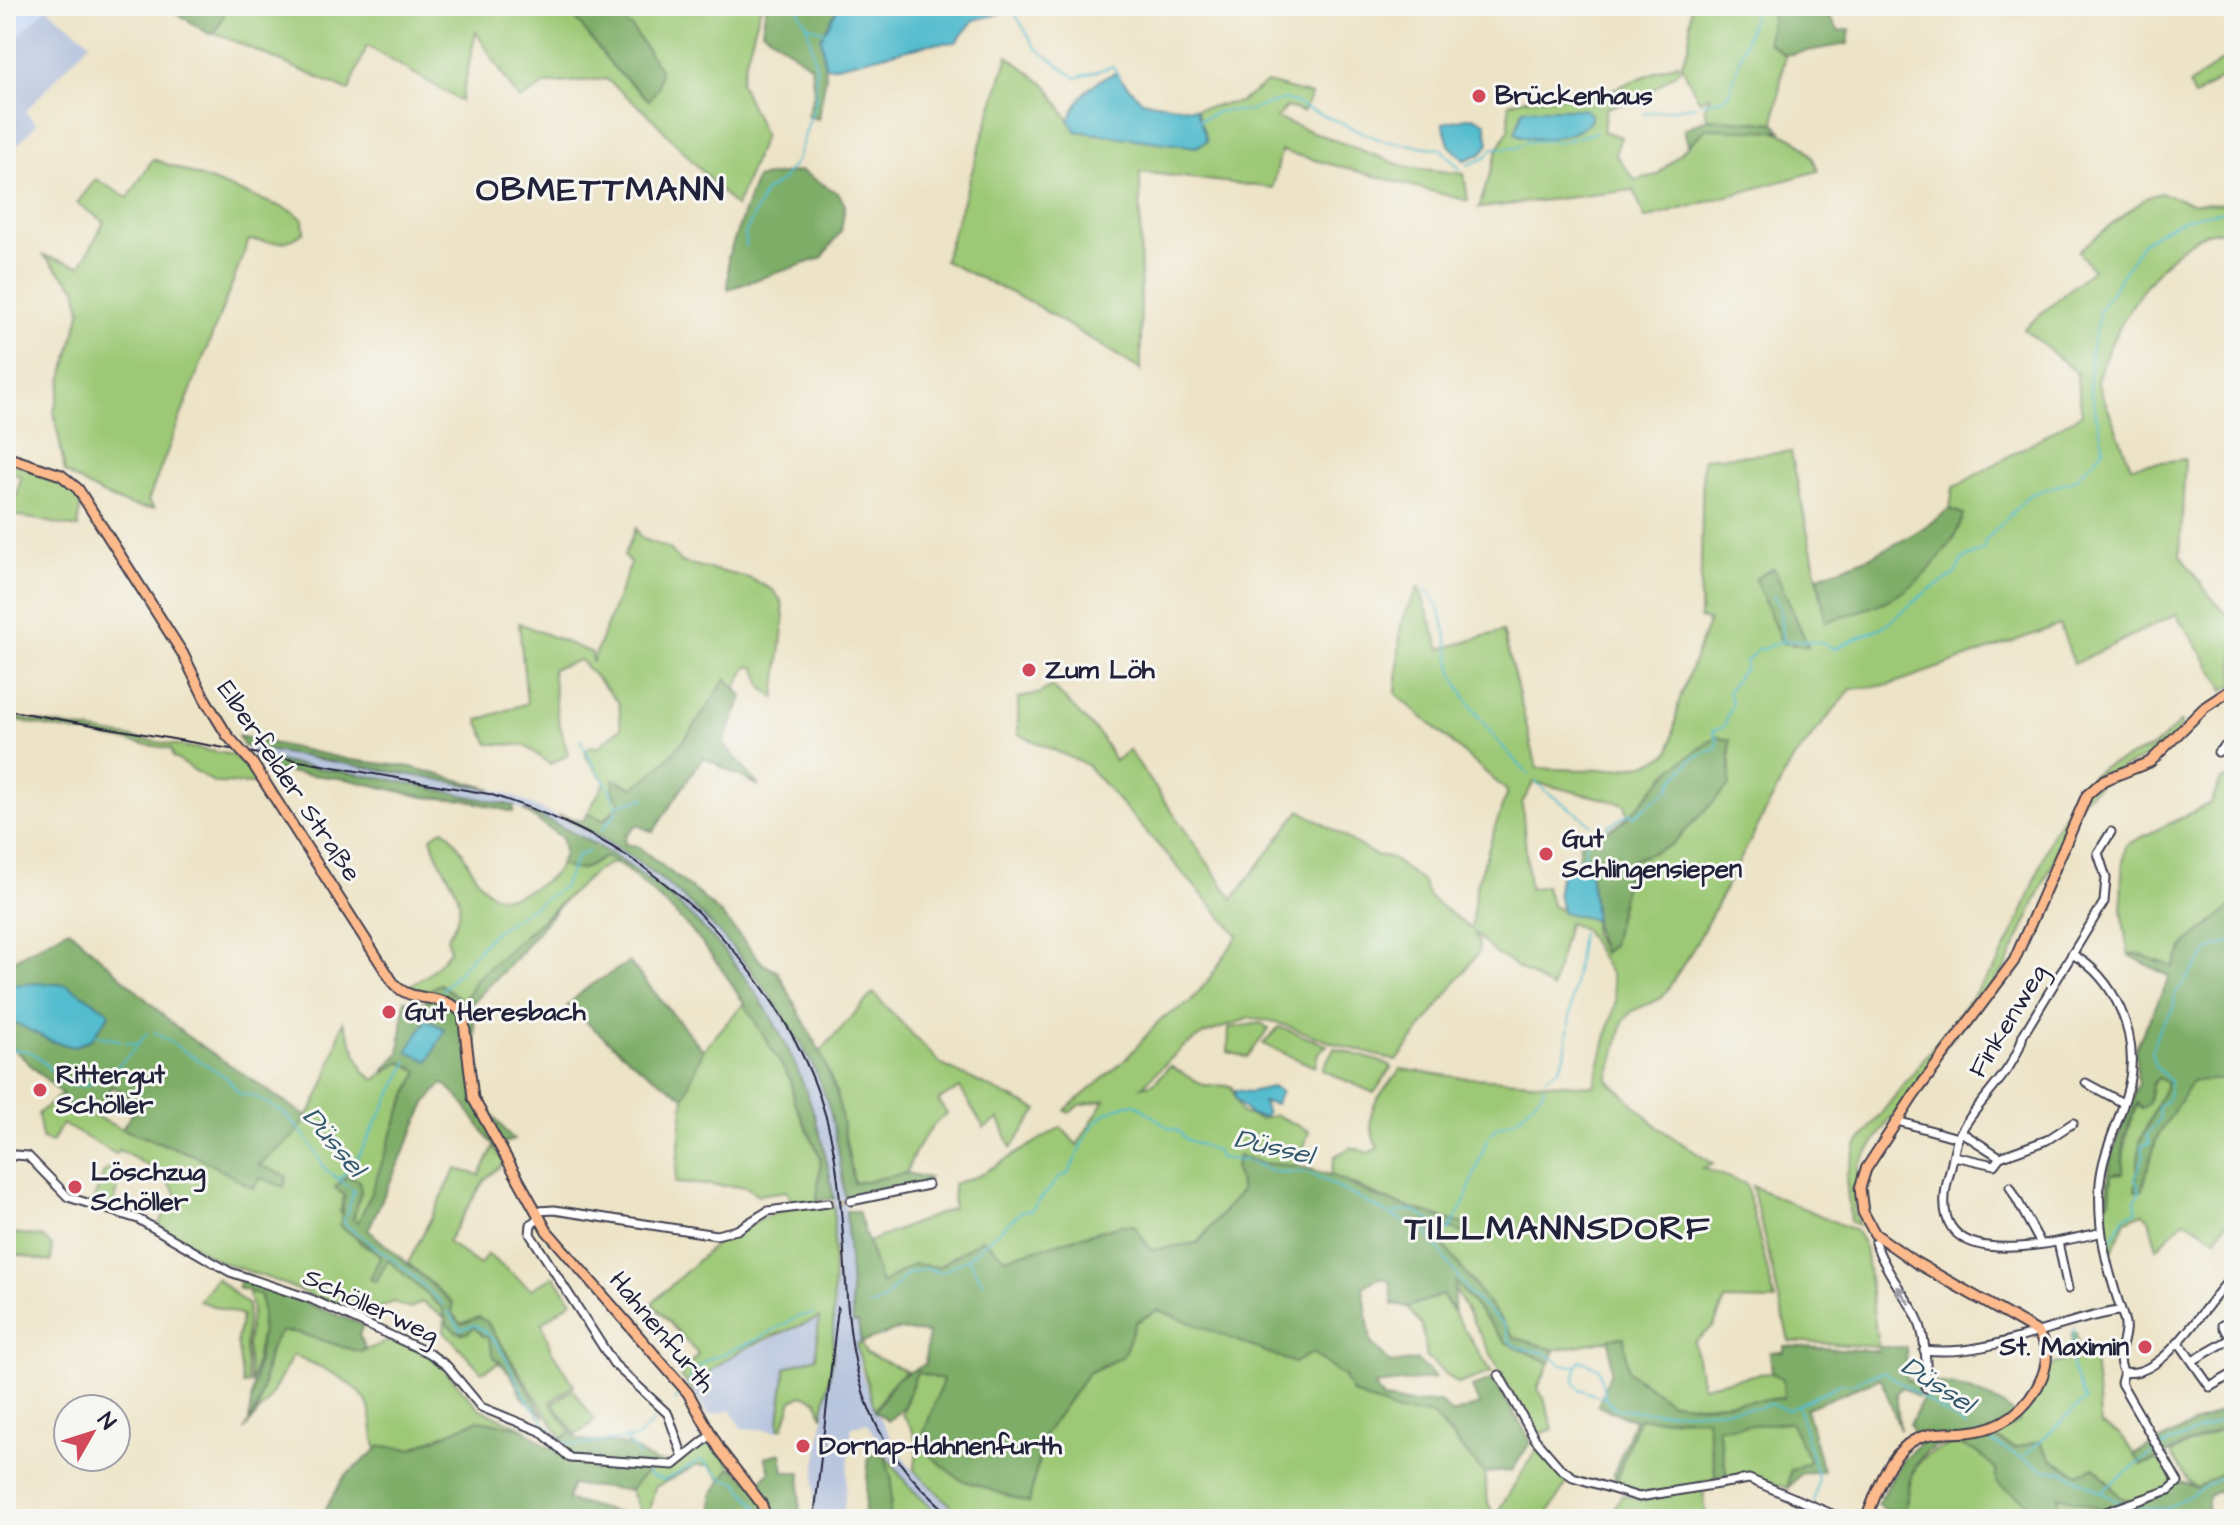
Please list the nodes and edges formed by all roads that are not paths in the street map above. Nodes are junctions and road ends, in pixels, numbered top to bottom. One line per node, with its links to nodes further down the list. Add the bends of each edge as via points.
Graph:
1 (6, 457): 12 (main road, Elberfelder Straße, bridge, via 61,475 78,489 183,654 227,735 253,764 394,984 410,996 441,1000 463,1014 473,1098)
2 (2234, 688): 9 (main road, via 2205,707 2150,762 2104,780 2087,795 2014,961)
3 (2234, 739): 4 (street)
4 (2218, 752)
5 (2111, 832): 6 (street, Finkenweg, via 2098,853 2106,878 2104,902)
6 (2072, 954): 8 (street, via 2094,966 2123,1016 2131,1068); 11 (street, Finkenweg, via 2016,1053)
7 (2086, 1083): 8 (street)
8 (2123, 1103): 21 (street, via 2101,1179)
9 (1897, 1121): 11 (street); 29 (main road, via 1862,1180 1860,1203 1869,1226 1915,1262)
10 (2073, 1123): 14 (street, via 2047,1140)
11 (1959, 1135): 13 (street, Finkenweg); 14 (street)
12 (497, 1141): 20 (main road, Hahnenfurth)
13 (1954, 1156): 14 (street, via 1994,1165); 24 (street, Finkenweg, via 1945,1205 1960,1236 1987,1248)
14 (2000, 1157)
15 (6, 1160): 39 (street, Schöllerweg, via 28,1156 70,1198 138,1219 230,1272 311,1299 429,1353 481,1407 540,1431 570,1458 674,1465)
16 (928, 1185): 18 (street)
17 (2010, 1187): 24 (street)
18 (851, 1201)
19 (828, 1203): 20 (street, via 768,1211 737,1230 716,1235)
20 (539, 1214): 38 (main road, Hahnenfurth, via 556,1243 688,1393); 39 (street, via 530,1234 614,1364 668,1414)
21 (2099, 1233): 22 (street, Finkenweg); 27 (street)
22 (2058, 1242): 24 (street, Finkenweg); 26 (street)
23 (1875, 1243): 32 (street, one-way to 23, via 1914,1311)
24 (2041, 1244)
25 (2234, 1275): 31 (street)
26 (2068, 1289)
27 (2119, 1311): 29 (street); 34 (street, via 2125,1321 2120,1362)
28 (2222, 1325): 30 (street)
29 (2036, 1331): 32 (street, via 2000,1343); 42 (main road, via 2047,1359 2030,1401 2015,1415 1982,1429 1927,1434 1902,1449)
30 (2233, 1339): 33 (street)
31 (2180, 1344): 33 (street); 34 (street, via 2153,1365)
32 (1924, 1350): 37 (street)
33 (2194, 1360): 35 (street, via 2210,1387)
34 (2124, 1372): 43 (street, via 2121,1383 2178,1482 2169,1490)
35 (2234, 1373)
36 (1499, 1375): 41 (street, via 1535,1439 1573,1477 1639,1497 1749,1479)
37 (1926, 1388)
38 (711, 1435): 39 (street, Schöllerweg); 40 (main road, Hahnenfurth)
39 (683, 1457)
40 (767, 1519)
41 (1844, 1519)
42 (1866, 1519)
43 (2086, 1519)

